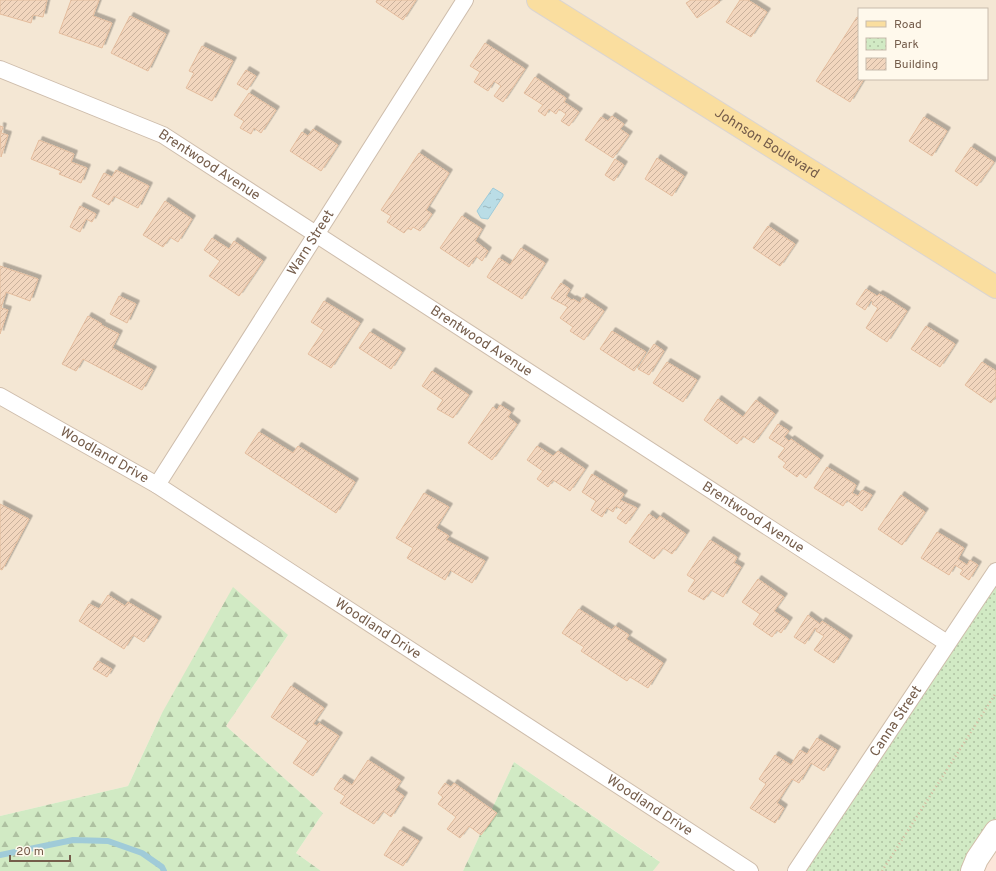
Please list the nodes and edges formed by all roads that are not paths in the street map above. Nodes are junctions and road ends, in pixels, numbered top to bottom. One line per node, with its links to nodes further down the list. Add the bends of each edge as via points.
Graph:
1 (465, 0): 4 (street, Warn Street)
2 (538, 0): 5 (main road, Johnson Boulevard)
3 (0, 69): 4 (street, Brentwood Avenue, via 163,136)
4 (316, 234): 7 (street, Warn Street); 9 (street, Brentwood Avenue)
5 (996, 287)
6 (0, 396): 7 (street, Woodland Drive)
7 (157, 485): 11 (street, Woodland Drive)
8 (996, 571): 9 (street, Canna Street)
9 (947, 643): 12 (street, Canna Street)
10 (996, 831): 13 (street)
11 (750, 871)
12 (796, 871)
13 (972, 871)

